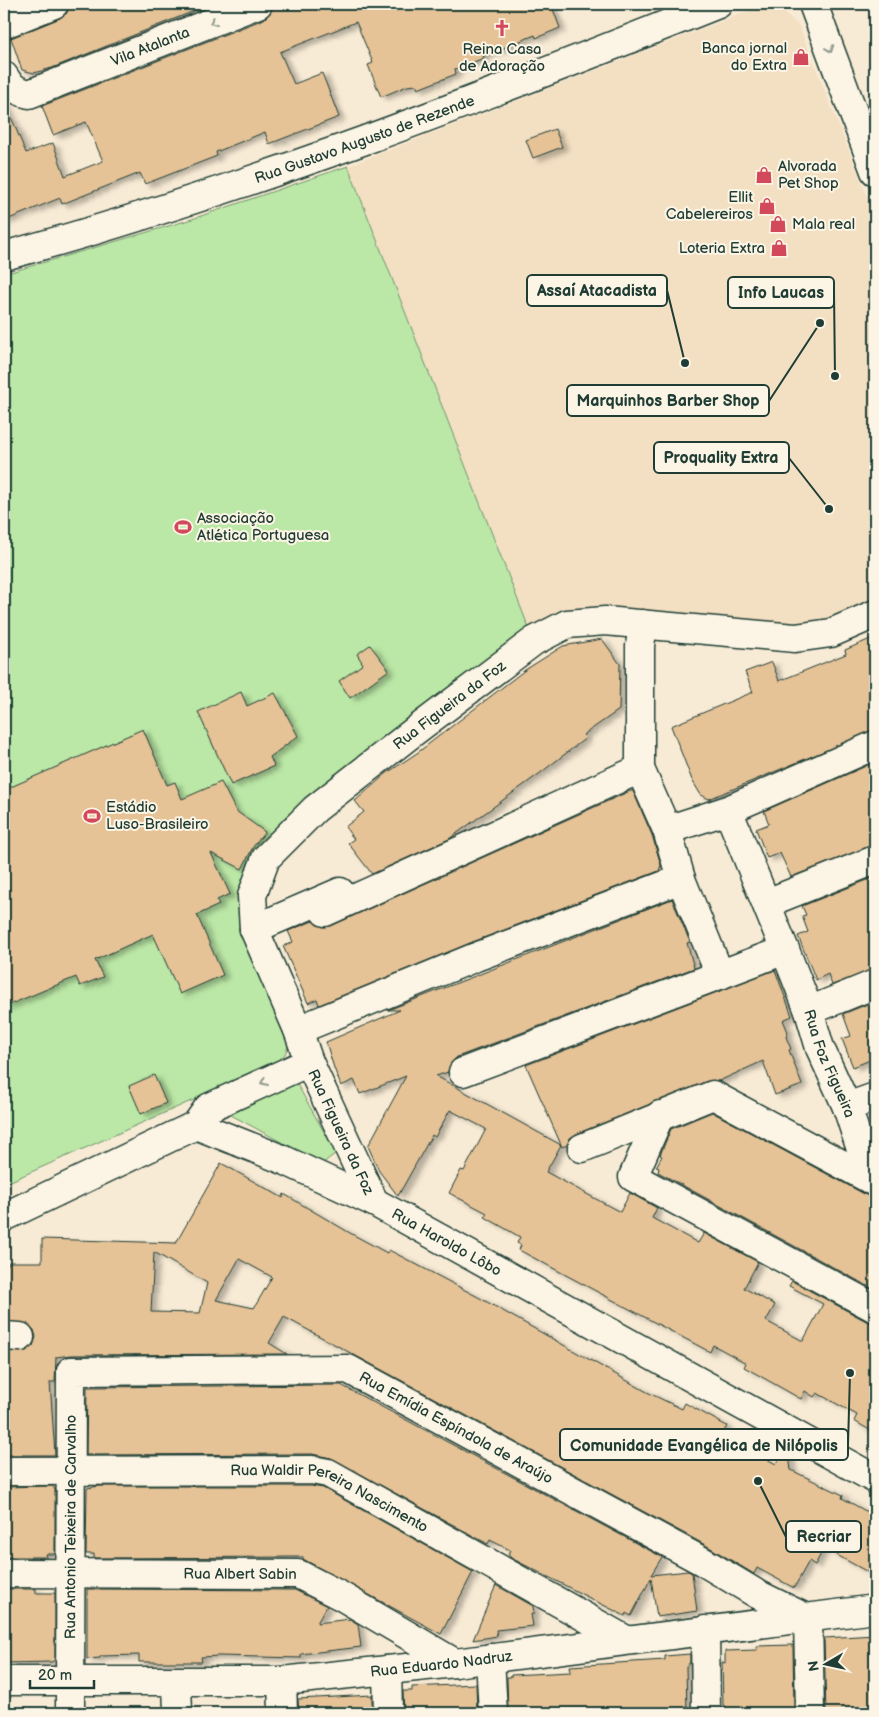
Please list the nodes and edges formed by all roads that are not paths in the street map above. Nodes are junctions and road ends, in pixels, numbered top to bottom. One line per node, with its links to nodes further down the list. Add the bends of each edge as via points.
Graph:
1 (54, 4): 5 (street)
2 (258, 4): 6 (street, Vila Atalanta, one-way to 6, via 30,94 18,92)
3 (718, 4): 8 (street, Rua Gustavo Augusto de Rezende, via 523,81 204,197)
4 (813, 4): 7 (street, one-way to 7)
5 (4, 24)
6 (4, 76)
7 (875, 171)
8 (4, 256)
9 (875, 614): 10 (street, Rua Figueira da Foz, via 831,633 795,638)
10 (641, 635): 12 (street); 20 (street, Rua Figueira da Foz, via 606,621 567,624 534,641 315,809 266,858 252,896)
11 (875, 745): 13 (street)
12 (640, 769): 14 (street); 19 (street)
13 (728, 810): 14 (street); 18 (street, Rua Foz Figueira)
14 (667, 830): 16 (street)
15 (875, 860): 18 (street)
16 (681, 879): 22 (street); 25 (street, via 476,957)
17 (364, 882): 20 (street)
18 (768, 903): 21 (street, Rua Foz Figueira)
19 (325, 912)
20 (254, 929): 25 (street, Rua Figueira da Foz)
21 (785, 950): 22 (street); 24 (street, Rua Foz Figueira)
22 (720, 975): 27 (street)
23 (875, 984): 24 (street)
24 (809, 1011): 29 (street, Rua Foz Figueira, via 820,1048)
25 (298, 1030): 26 (street, Rua Figueira da Foz)
26 (309, 1062): 31 (street, Rua Figueira da Foz, one-way to 31, via 208,1108); 34 (street, Rua Figueira da Foz)
27 (462, 1072)
28 (875, 1097): 29 (street)
29 (847, 1107): 33 (street, Rua Foz Figueira)
30 (660, 1115): 32 (street); 33 (street, via 713,1096); 36 (street, via 633,1177)
31 (196, 1125): 34 (street, Rua Haroldo Lôbo, via 284,1160); 35 (street)
32 (582, 1148)
33 (873, 1181)
34 (374, 1202): 40 (street, Rua Haroldo Lôbo)
35 (4, 1217)
36 (875, 1308)
37 (71, 1371): 39 (street, Rua Antonio Teixeira de Carvalho); 44 (street, Rua Emídia Espíndola de Araújo, via 348,1369)
38 (4, 1471): 39 (street, Rua Waldir Pereira Nascimento)
39 (71, 1471): 42 (street, Rua Antonio Teixeira de Carvalho); 46 (street, Rua Waldir Pereira Nascimento, via 312,1470 328,1473)
40 (875, 1478)
41 (4, 1573): 42 (street, Rua Albert Sabin)
42 (71, 1574): 48 (street, Rua Albert Sabin, via 298,1574); 50 (street, Rua Antonio Teixeira de Carvalho)
43 (875, 1610): 44 (street, Rua Eduardo Nadruz)
44 (808, 1619): 45 (street, Rua Eduardo Nadruz); 60 (street)
45 (705, 1630): 46 (street, Rua Eduardo Nadruz); 59 (street)
46 (626, 1640): 47 (street, Rua Eduardo Nadruz)
47 (490, 1658): 48 (street, Rua Eduardo Nadruz); 58 (street)
48 (454, 1663): 49 (street, Rua Eduardo Nadruz)
49 (387, 1670): 52 (street, Rua Eduardo Nadruz); 57 (street)
50 (70, 1680): 51 (street, Rua Eduardo Nadruz); 53 (street, Rua Eduardo Nadruz); 54 (street, Rua Antonio Teixeira de Carvalho)
51 (4, 1681)
52 (282, 1681): 53 (street, Rua Eduardo Nadruz); 56 (street)
53 (177, 1682): 55 (street)
54 (70, 1713)
55 (178, 1713)
56 (283, 1713)
57 (388, 1713)
58 (493, 1713)
59 (706, 1713)
60 (810, 1713)

